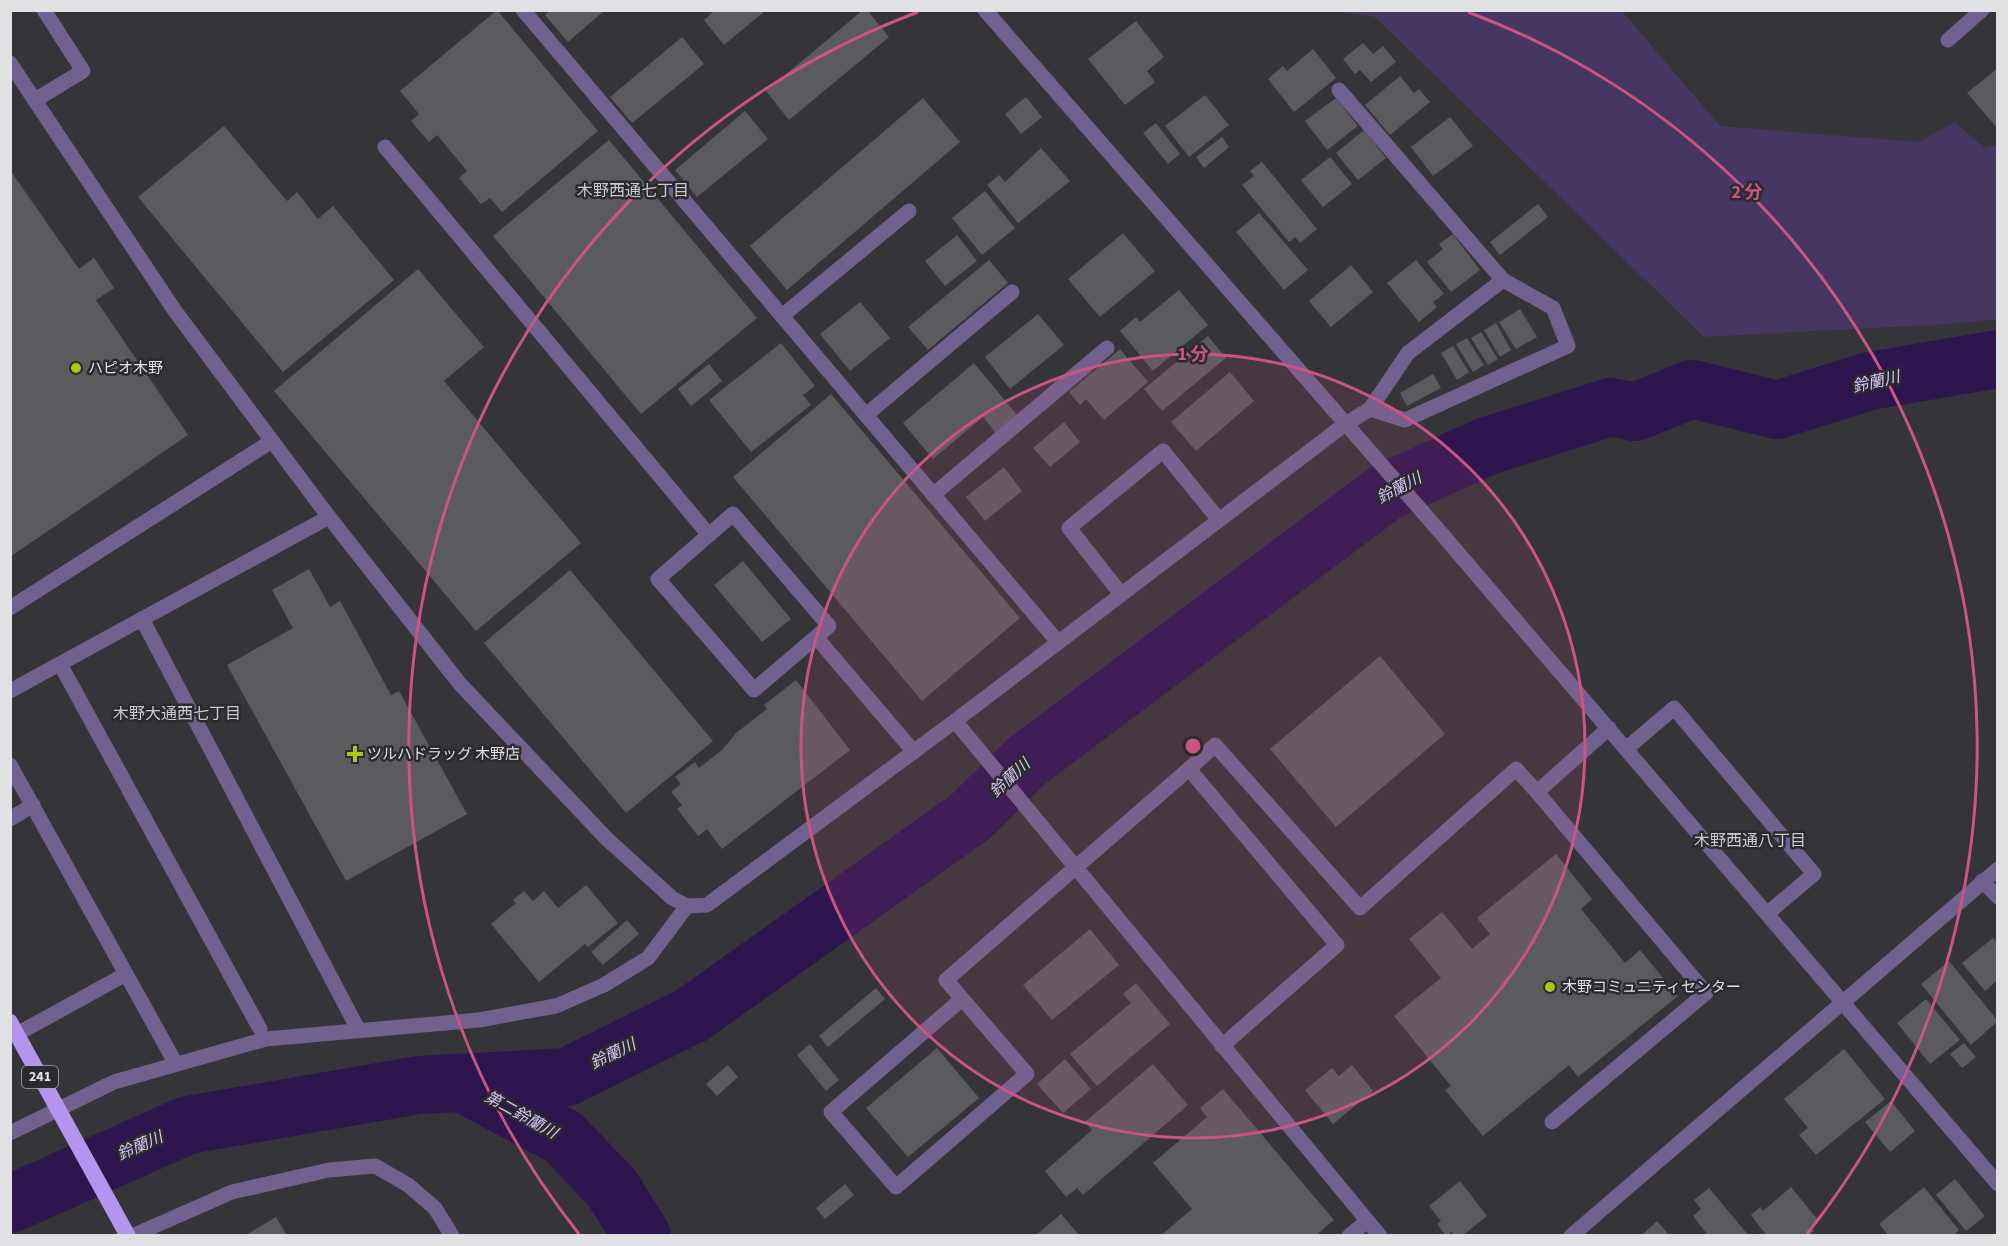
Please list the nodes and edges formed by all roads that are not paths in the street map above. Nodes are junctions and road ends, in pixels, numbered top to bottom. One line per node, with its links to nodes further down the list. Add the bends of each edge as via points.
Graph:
1 (44, 10): 8 (street, via 83,71)
2 (523, 10): 13 (street)
3 (985, 10): 17 (street)
4 (1982, 10): 5 (street)
5 (1948, 40)
6 (10, 63): 8 (street)
7 (1339, 90): 11 (street)
8 (35, 100): 18 (street, via 175,311)
9 (385, 147): 22 (street)
10 (909, 211): 13 (street)
11 (1503, 280): 15 (street, via 1408,353); 15 (street, via 1553,308 1568,346 1405,420)
12 (1012, 292): 16 (street)
13 (782, 316): 16 (street)
14 (1107, 348): 19 (street)
15 (1370, 409): 17 (street)
16 (866, 416): 19 (street)
17 (1344, 425): 21 (street); 31 (street)
18 (272, 441): 20 (street); 24 (street)
19 (933, 495): 27 (street)
20 (329, 517): 25 (street); 43 (street, via 460,684 607,839 672,898)
21 (1219, 520): 23 (street); 23 (street, via 1163,451 1068,528)
22 (709, 535): 26 (street, via 734,514 830,626); 26 (street, via 658,579 754,690)
23 (1121, 594): 27 (street)
24 (10, 608)
25 (142, 619): 28 (street); 50 (street)
26 (816, 638): 33 (street)
27 (1058, 642): 30 (street)
28 (60, 664): 29 (street); 49 (street)
29 (10, 691)
30 (955, 721): 33 (street); 39 (street)
31 (1609, 728): 32 (street); 36 (street)
32 (1626, 749): 44 (street); 44 (street, via 1674,708 1814,874)
33 (914, 752): 43 (street, via 707,905)
34 (10, 765): 37 (street)
35 (1189, 769): 36 (street, via 1215,745 1359,908 1516,768); 39 (street); 51 (street, via 1337,945)
36 (1538, 792): 54 (street, via 1706,993)
37 (33, 806): 38 (street); 45 (street)
38 (10, 819)
39 (1075, 868): 46 (street, via 946,980); 51 (street)
40 (1998, 868): 41 (street)
41 (1982, 881): 42 (street); 47 (street)
42 (1998, 897)
43 (687, 906): 50 (street, via 648,958 604,985 556,1006 479,1020)
44 (1768, 913): 47 (street)
45 (126, 974): 48 (street); 52 (street)
46 (962, 999): 46 (street, via 1027,1074 896,1187 831,1112)
47 (1845, 1002): 56 (street); 62 (street)
48 (14, 1028): 53 (highway, 241)
49 (260, 1029)
50 (358, 1029): 52 (street, via 266,1039)
51 (1222, 1046): 57 (street)
52 (176, 1064): 53 (street, via 114,1082)
53 (58, 1110): 55 (street); 58 (highway, 241)
54 (1552, 1122)
55 (10, 1133)
56 (1998, 1184)
57 (1367, 1221): 60 (street); 61 (street)
58 (130, 1236): 59 (street, via 232,1192 329,1170 375,1166 408,1185 435,1208)
59 (452, 1236)
60 (1349, 1236)
61 (1380, 1236)
62 (1571, 1236)

